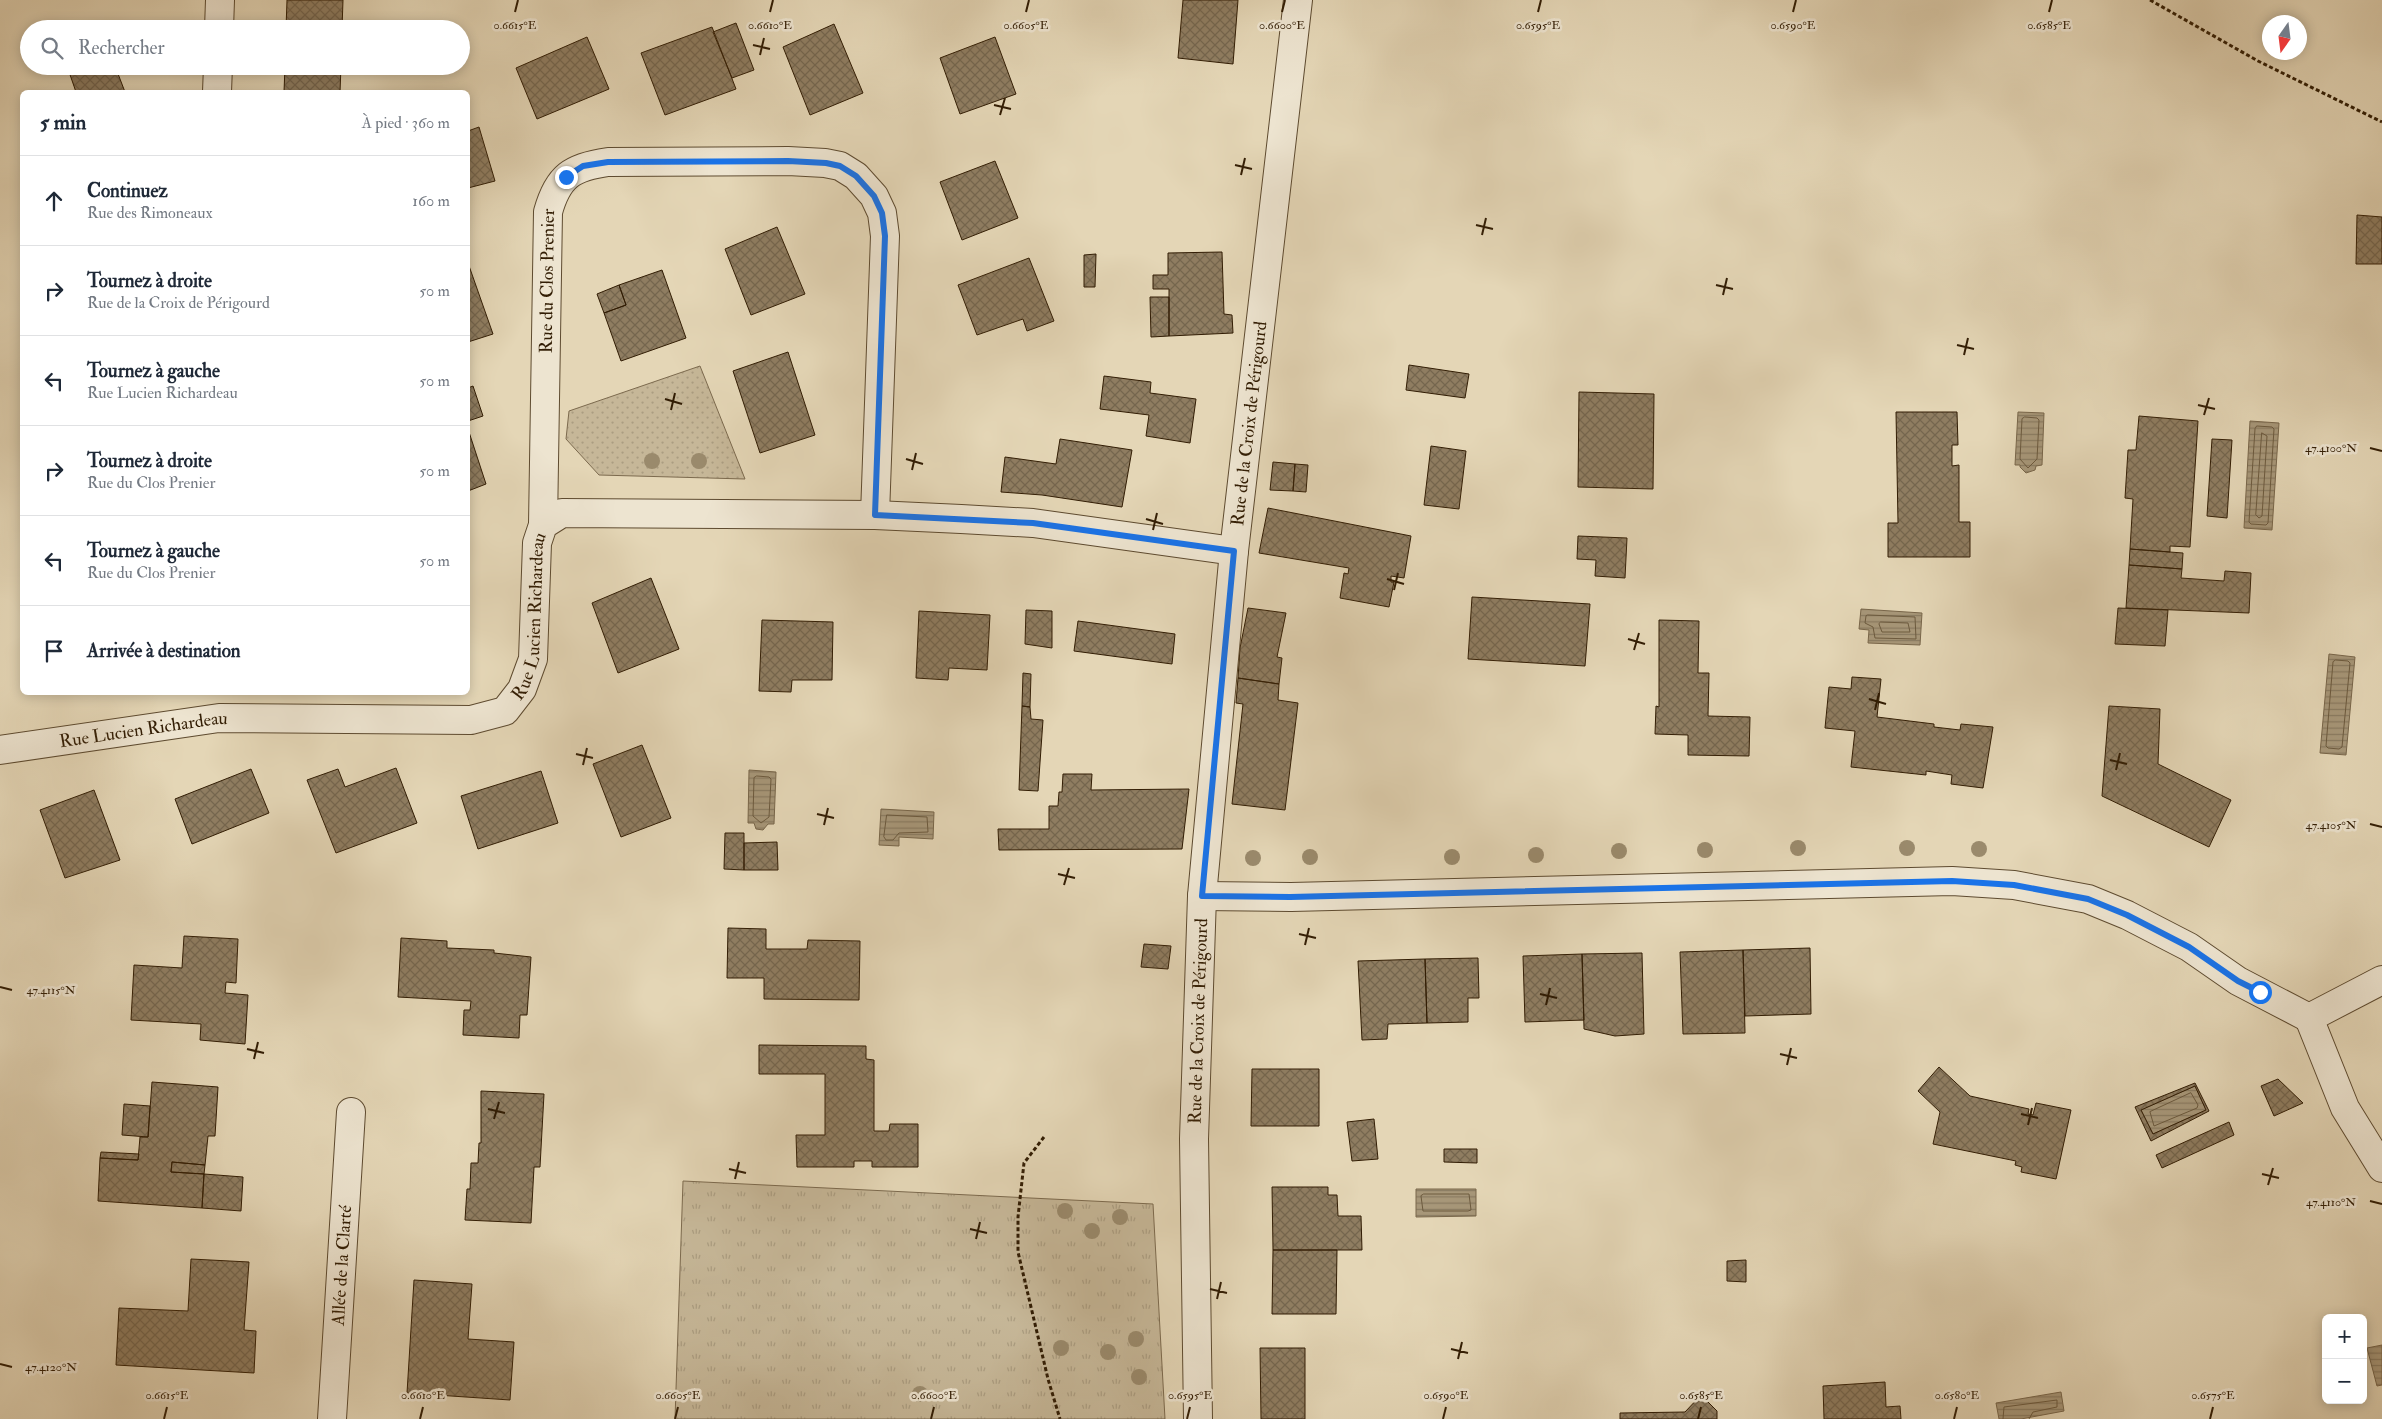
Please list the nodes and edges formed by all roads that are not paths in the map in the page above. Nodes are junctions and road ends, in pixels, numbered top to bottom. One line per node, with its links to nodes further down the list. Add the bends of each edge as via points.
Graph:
1 (220, 0): 3 (street)
2 (1298, 0): 8 (street, Rue de la Croix de Périgourd)
3 (219, 20)
4 (218, 75): 5 (street)
5 (217, 90)
6 (875, 515): 7 (street, Rue Lucien Richardeau, via 562,513); 7 (street, Rue du Clos Prenier, via 885,236 882,213 874,196 856,176 840,166 826,163 608,162 583,166 566,177 554,193 548,212); 8 (street, Rue Lucien Richardeau, via 1033,523)
7 (543, 525): 9 (street, Rue Lucien Richardeau, via 537,543 534,659 522,689 505,710 471,720 219,718)
8 (1234, 551): 10 (street, Rue de la Croix de Périgourd)
9 (0, 750)
10 (1202, 896): 12 (street, via 1290,897 1952,881 2014,885 2088,899 2127,915 2189,947 2238,981); 16 (street, Rue de la Croix de Périgourd, via 1194,1139)
11 (2382, 980): 12 (street)
12 (2309, 1018): 14 (street, via 2345,1108)
13 (351, 1112): 15 (street, Allée de la Clarté)
14 (2382, 1168)
15 (332, 1419)
16 (1198, 1419)

